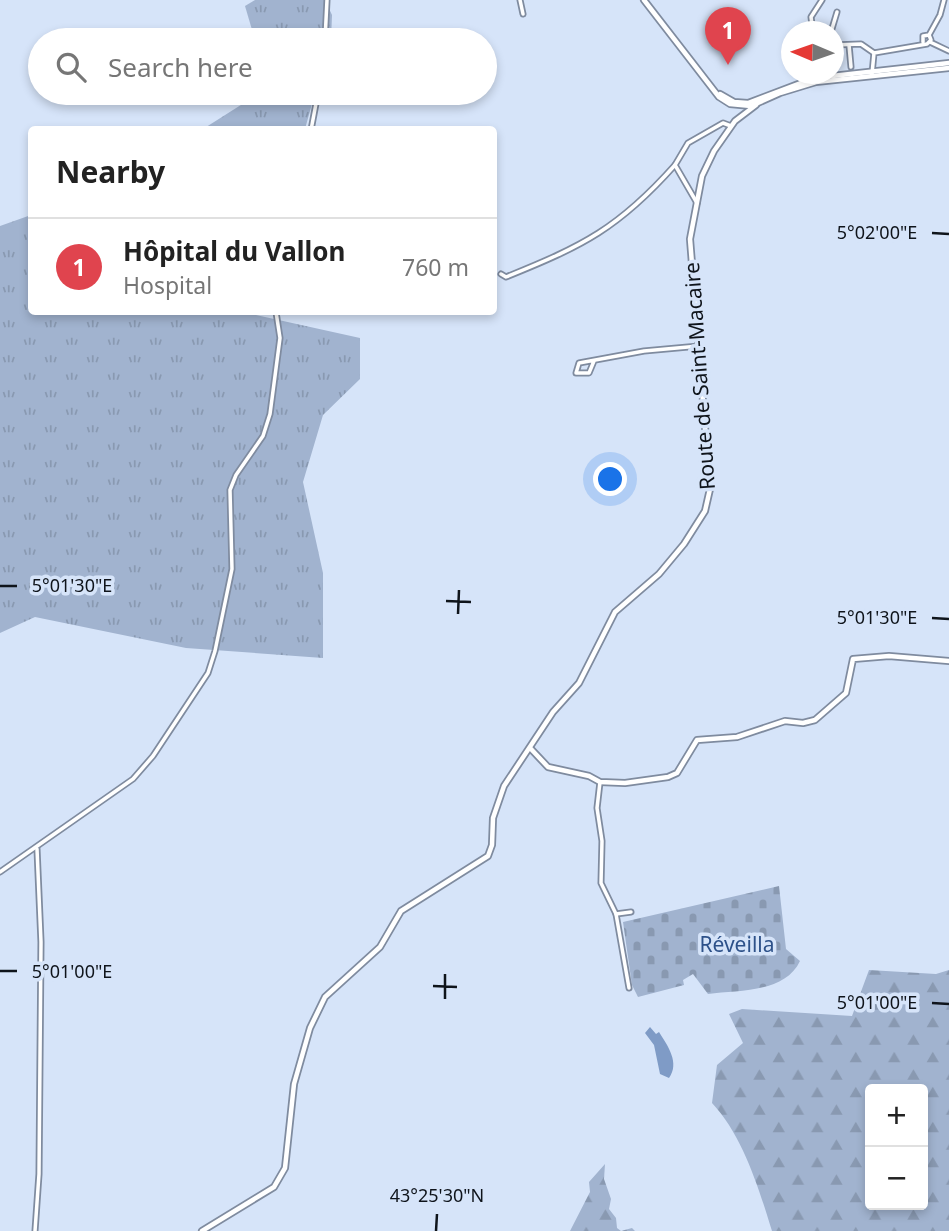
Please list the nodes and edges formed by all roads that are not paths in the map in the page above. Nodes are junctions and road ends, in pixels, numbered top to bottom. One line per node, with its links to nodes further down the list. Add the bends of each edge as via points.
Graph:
1 (327, 0): 10 (street)
2 (520, 0): 7 (street)
3 (644, 0): 21 (street)
4 (822, 0): 8 (street)
5 (944, 0): 11 (street)
6 (837, 12): 9 (street)
7 (523, 14)
8 (812, 21)
9 (834, 21)
10 (325, 28)
11 (929, 35): 12 (street, via 923,36); 13 (street)
12 (923, 42): 13 (street); 17 (street, via 909,49)
13 (930, 42): 16 (street)
14 (844, 45): 15 (street)
15 (849, 45): 17 (street, via 867,46); 19 (street)
16 (949, 51)
17 (874, 53): 20 (street)
18 (949, 66): 20 (street)
19 (851, 67)
20 (872, 73): 22 (street, via 814,78); 25 (street, via 807,84)
21 (712, 88): 23 (street); 26 (street, via 724,101)
22 (771, 93): 23 (street, via 748,103); 26 (street)
23 (723, 96): 26 (street)
24 (316, 105): 29 (street)
25 (756, 105): 26 (street); 27 (street, Route de Saint-Macaire)
26 (738, 106): 27 (street); 28 (street, Route de Saint-Macaire)
27 (741, 116): 28 (street, Route de Saint-Macaire)
28 (733, 124): 30 (street, via 723,122 688,143); 31 (street, Route de Saint-Macaire, via 702,176)
29 (312, 126)
30 (675, 164): 31 (street); 32 (street, via 643,201 597,236 506,277)
31 (696, 203): 34 (street, Route de Saint-Macaire, via 691,256)
32 (501, 274)
33 (276, 315): 39 (street, via 279,356 266,428 230,490 232,569 211,666 143,768)
34 (701, 345): 35 (street); 37 (street, Route de Saint-Macaire, via 710,489 705,511 659,574 615,612 579,683)
35 (594, 361): 35 (street, via 579,363 576,373 589,373)
36 (949, 661): 38 (street, via 889,656 853,659 846,693 815,720 785,721 737,737 697,740 683,766 668,777)
37 (531, 749): 38 (street, via 548,766); 45 (street, Route de Saint-Macaire, via 496,805 488,856 401,911 380,947 326,997 310,1028 294,1084 289,1154 278,1181)
38 (600, 782): 42 (street, via 601,883)
39 (37, 849): 40 (street); 44 (street, via 41,956)
40 (0, 872)
41 (631, 912): 42 (street)
42 (616, 914): 43 (street)
43 (629, 988)
44 (35, 1231)
45 (202, 1231)

